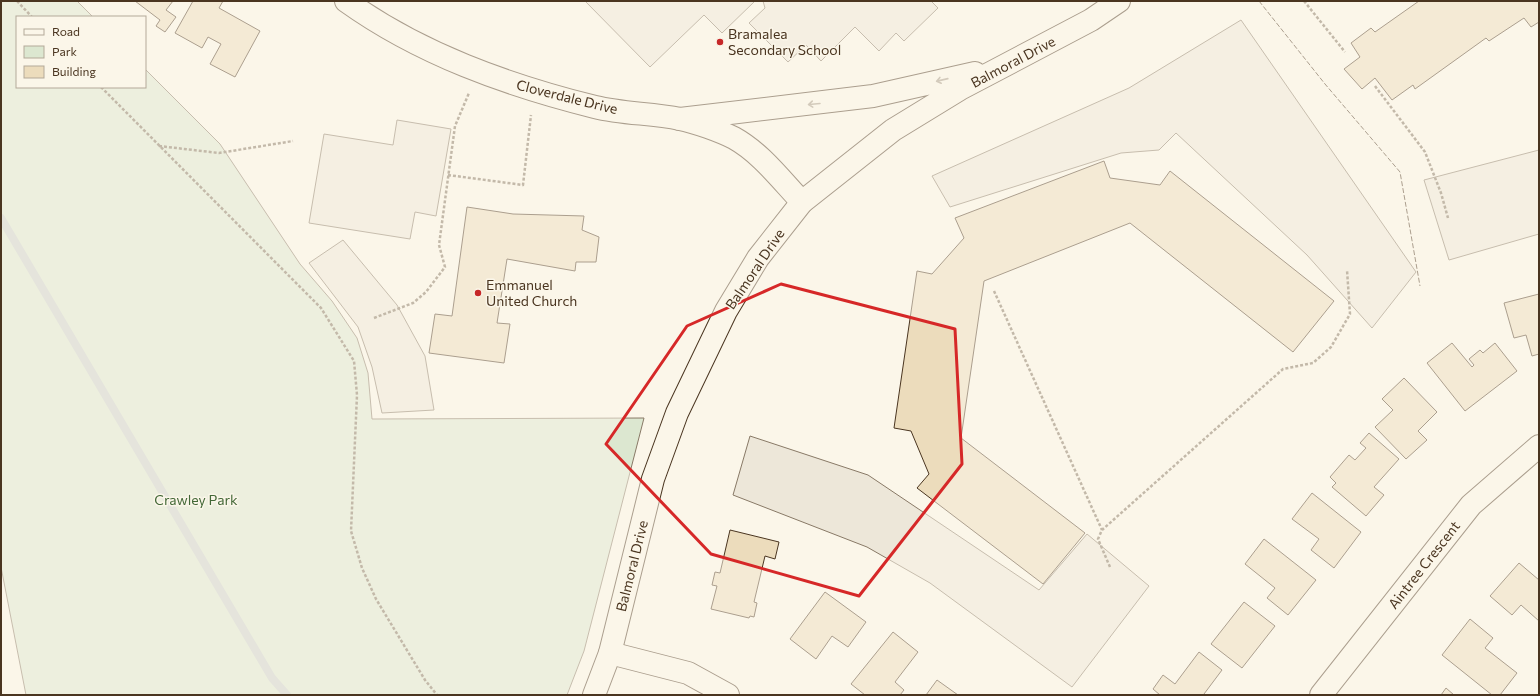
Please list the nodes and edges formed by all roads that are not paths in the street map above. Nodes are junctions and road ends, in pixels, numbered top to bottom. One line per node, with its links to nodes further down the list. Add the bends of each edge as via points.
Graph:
1 (346, 1): 4 (street, Cloverdale Drive, via 366,16 442,57 478,71 597,108)
2 (1119, 1): 3 (street, Balmoral Drive, via 1091,20)
3 (1007, 65): 4 (street, one-way to 4, via 873,96); 5 (street, Balmoral Drive, via 960,89 893,130)
4 (680, 119): 5 (street, Cloverdale Drive, via 733,138 754,150)
5 (802, 202): 7 (street, Balmoral Drive, via 758,258 726,311 677,413 653,479)
6 (1539, 446): 10 (street, Aintree Crescent, via 1471,505)
7 (610, 653): 8 (street, Balmoral Drive); 9 (street, via 688,673)
8 (594, 695)
9 (728, 695)
10 (1322, 695)

